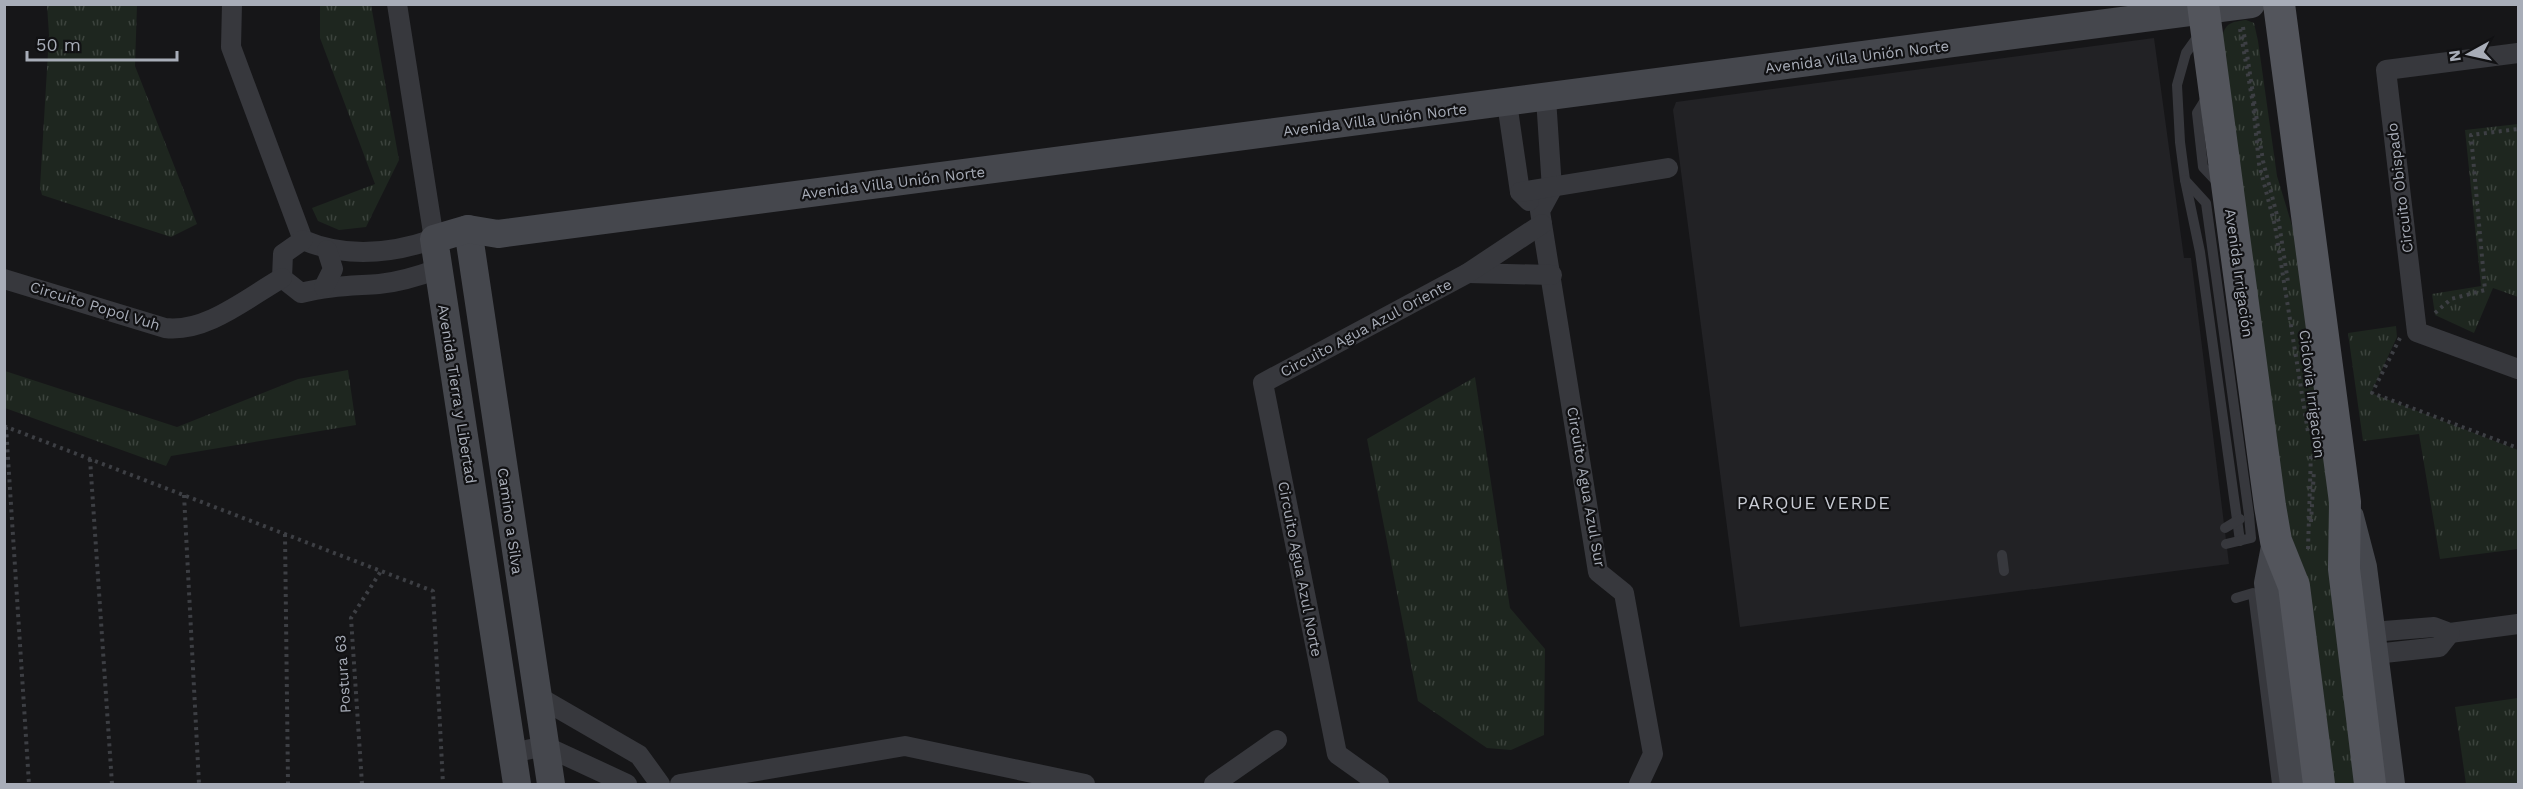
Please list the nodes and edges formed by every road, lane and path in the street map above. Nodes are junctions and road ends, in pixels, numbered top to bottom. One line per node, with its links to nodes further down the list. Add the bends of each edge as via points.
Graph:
1 (232, 4): 18 (street, via 231,47)
2 (397, 4): 17 (street, Avenida Tierra y Libertad)
3 (2279, 4): 38 (main road)
4 (2243, 12): 5 (main road, Avenida Villa Unión Norte); 31 (path, via 2263,160 2279,223); 33 (path, Ciclovia Irrigacion, via 2259,164 2275,226 2311,452 2309,556)
5 (2204, 13): 7 (main road, Avenida Villa Unión Norte); 11 (lane, via 2177,85); 44 (main road, Avenida Irrigación)
6 (2518, 53): 27 (street, Circuito Obispado, via 2386,70)
7 (1546, 98): 8 (main road, Avenida Villa Unión Norte); 12 (street)
8 (1508, 103): 13 (street); 16 (main road, Avenida Villa Unión Norte)
9 (2518, 129): 27 (path, via 2472,135 2485,290 2451,299)
10 (1668, 168): 12 (street)
11 (2185, 180): 39 (lane, via 2206,203); 40 (lane, via 2200,252)
12 (1552, 189): 13 (street); 14 (street)
13 (1520, 192): 14 (street)
14 (1541, 218): 22 (street, Circuito Agua Azul Oriente); 23 (street, Circuito Agua Azul Sur)
15 (468, 229): 16 (main road, Avenida Villa Unión Norte); 17 (main road, Avenida Villa Unión Norte); 20 (main road, Camino a Silva)
16 (498, 234): 20 (main road)
17 (434, 239): 19 (street, via 409,248 375,252); 21 (main road, Avenida Tierra y Libertad)
18 (303, 240): 19 (street); 24 (street, via 283,254)
19 (327, 250): 26 (street, via 333,269)
20 (473, 256): 21 (main road); 35 (main road, Camino a Silva)
21 (438, 269): 26 (street, via 382,284); 36 (main road, Avenida Tierra y Libertad)
22 (1468, 273): 23 (street, Circuito Agua Azul Oriente); 29 (street, Circuito Agua Azul Oriente)
23 (1552, 275): 72 (street, Circuito Agua Azul Sur, via 1598,572 1624,593 1651,742 1653,754)
24 (282, 278): 25 (street, Circuito Popol Vuh, via 201,324 182,330); 26 (street, via 301,293)
25 (4, 279)
26 (324, 287)
27 (2417, 332): 28 (street); 32 (path, via 2398,339 2372,393)
28 (2518, 369)
29 (1263, 383): 71 (street, Circuito Agua Azul Norte, via 1337,754)
30 (5, 427): 34 (path); 58 (path)
31 (2314, 440)
32 (2518, 448)
33 (2315, 451)
34 (90, 459): 37 (path); 59 (path)
35 (502, 473): 36 (street); 51 (main road, Camino a Silva)
36 (470, 478): 53 (main road, Avenida Tierra y Libertad)
37 (184, 495): 42 (path); 60 (path)
38 (2345, 502): 52 (main road, via 2363,567); 76 (main road, via 2344,569)
39 (2248, 515): 40 (lane); 43 (lane, via 2251,538)
40 (2236, 522): 41 (lane); 43 (lane)
41 (2225, 528)
42 (285, 534): 47 (path); 61 (path)
43 (2240, 541): 45 (lane)
44 (2276, 541): 74 (main road, Avenida Irrigación, via 2268,583); 75 (main road, Avenida Irrigación, via 2294,586)
45 (2226, 544)
46 (2002, 555): 48 (lane)
47 (381, 571): 62 (path, Postura 63, via 351,618); 63 (path, via 433,591)
48 (2004, 571)
49 (2236, 598): 73 (lane, via 2253,593)
50 (2518, 624): 52 (street, via 2450,633 2439,647)
51 (528, 642): 53 (street); 54 (main road, Camino a Silva)
52 (2374, 643): 77 (main road)
53 (495, 648): 57 (main road, Avenida Tierra y Libertad)
54 (537, 696): 56 (main road, Camino a Silva); 67 (street, via 639,755)
55 (1277, 740): 70 (street)
56 (545, 746): 57 (street); 65 (main road, Camino a Silva); 66 (street)
57 (512, 753): 64 (main road, Avenida Tierra y Libertad)
58 (29, 784)
59 (112, 784)
60 (199, 784)
61 (288, 784)
62 (362, 784)
63 (443, 784)
64 (517, 784)
65 (551, 784)
66 (627, 784)
67 (660, 784)
68 (680, 784): 69 (street, via 905,746)
69 (1085, 784)
70 (1214, 784)
71 (1379, 784)
72 (1639, 784)
73 (2277, 784)
74 (2294, 784)
75 (2319, 784)
76 (2370, 784)
77 (2391, 784)

